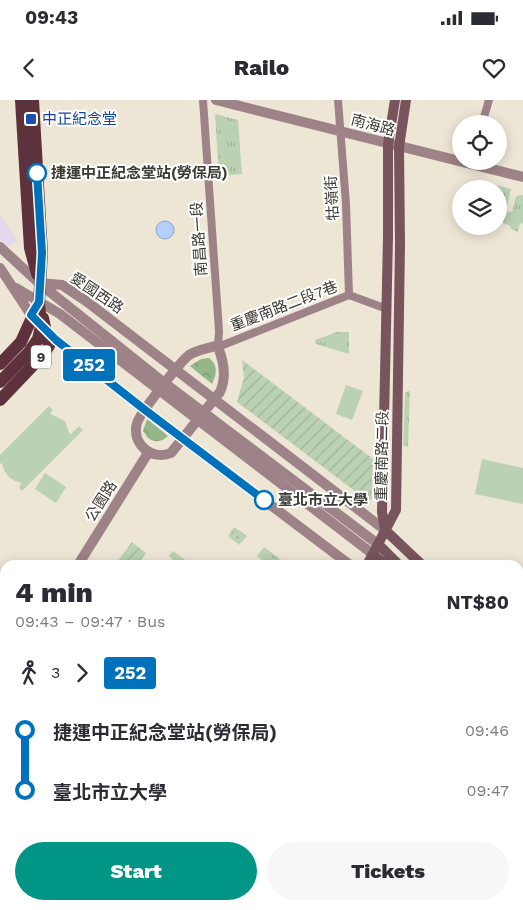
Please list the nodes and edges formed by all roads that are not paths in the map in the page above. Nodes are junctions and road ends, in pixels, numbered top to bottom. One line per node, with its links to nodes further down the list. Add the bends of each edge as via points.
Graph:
1 (21, 100): 18 (main road, 9, via 30,248)
2 (33, 100): 18 (main road, 9, via 42,253)
3 (204, 100): 25 (street, 南昌路一段)
4 (216, 100): 10 (street, 南海路)
5 (338, 100): 10 (street, 牯嶺街)
6 (395, 100): 11 (main road, 重慶南路二段)
7 (406, 100): 12 (main road, 重慶南路二段)
8 (489, 100): 9 (street)
9 (485, 115)
10 (340, 131): 11 (street, 南海路); 20 (street, 牯嶺街)
11 (388, 144): 12 (street, 南海路); 22 (main road, 重慶南路二段)
12 (399, 147): 13 (street, 南海路); 36 (main road, 重慶南路二段, via 396,510)
13 (452, 159)
14 (496, 170): 15 (street, 南海路)
15 (523, 177)
16 (0, 247): 18 (street)
17 (0, 268): 19 (street)
18 (39, 283): 21 (main road, 9); 27 (street, 愛國西路, via 62,285 86,300); 29 (street, 愛國西路)
19 (15, 287): 21 (street, 愛國西路); 23 (street)
20 (349, 294): 22 (street, 重慶南路二段7巷); 25 (street, 重慶南路二段7巷)
21 (39, 302): 23 (main road, 9); 24 (main road, 9); 29 (street, 愛國西路)
22 (387, 309): 36 (main road, 重慶南路二段, via 382,512)
23 (31, 315): 24 (street); 26 (main road, 9, via 21,342)
24 (44, 329): 28 (main road, 9, via 29,352); 30 (main road, 9, via 49,346); 32 (street)
25 (218, 347): 27 (street, via 189,355); 31 (street, via 225,376)
26 (0, 364)
27 (176, 369): 29 (street); 31 (street, 愛國西路)
28 (0, 382)
29 (163, 387): 32 (street); 33 (street, 愛國西路)
30 (0, 400)
31 (215, 400): 33 (street); 36 (street, 愛國西路)
32 (145, 410): 34 (street); 35 (street, via 136,425 136,434)
33 (202, 418): 34 (street); 37 (street, 愛國西路)
34 (184, 440): 35 (street, via 166,455); 39 (street)
35 (148, 453): 38 (street, 公園路)
36 (385, 530): 37 (main road); 43 (main road, 愛國西路)
37 (376, 550): 40 (main road); 41 (main road, 愛國西路); 42 (main road, 愛國西路)
38 (81, 560)
39 (343, 560)
40 (370, 560)
41 (382, 560)
42 (391, 560)
43 (417, 560)

